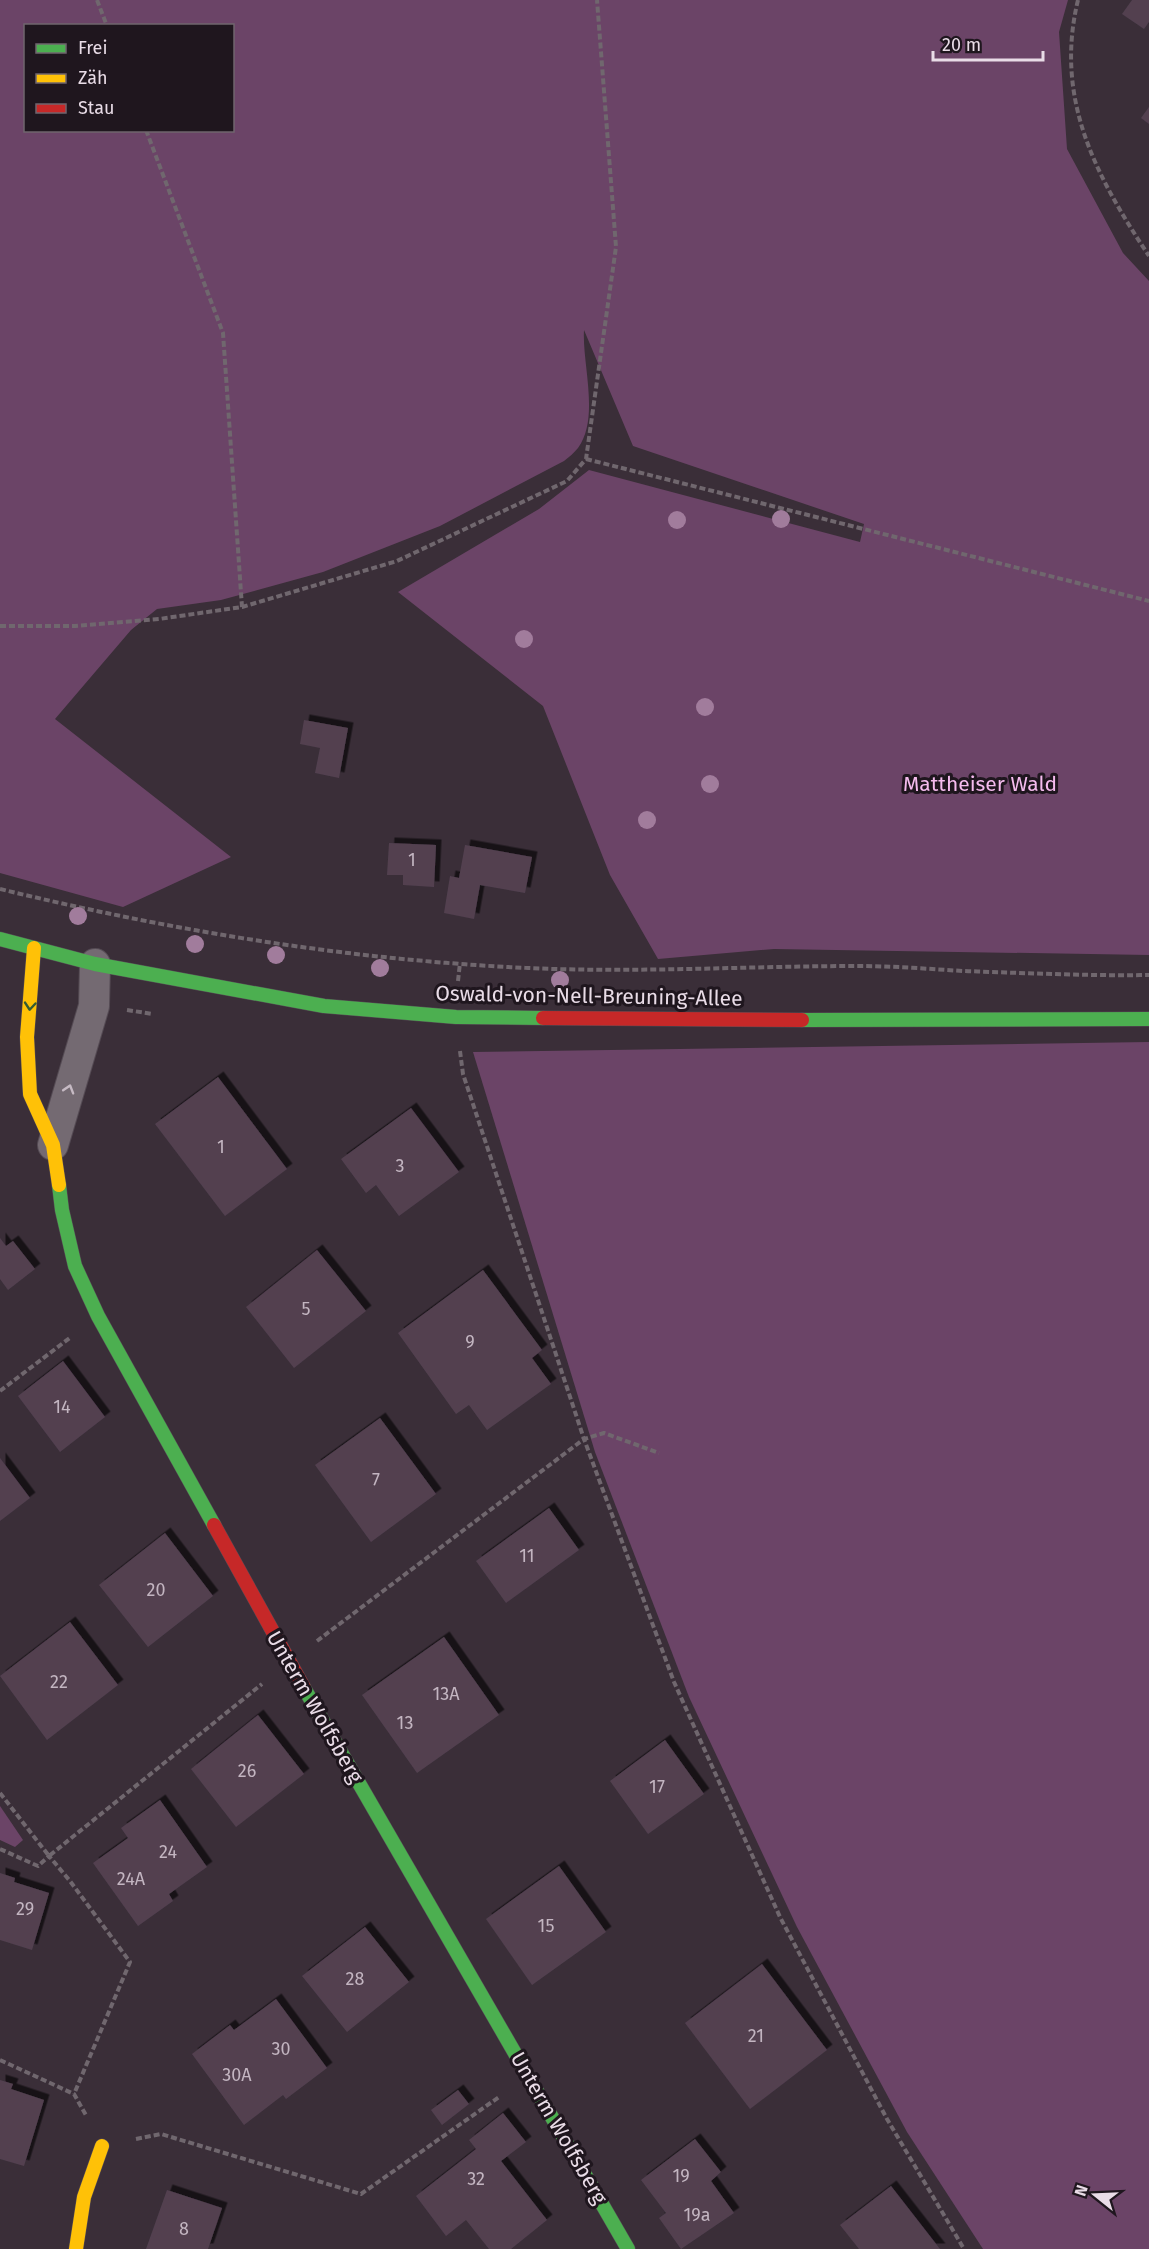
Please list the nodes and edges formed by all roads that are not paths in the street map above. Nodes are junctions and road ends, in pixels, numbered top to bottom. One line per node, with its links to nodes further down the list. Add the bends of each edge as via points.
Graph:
1 (0, 939): 2 (street, Oswald-von-Nell-Breuning-Allee)
2 (34, 948): 3 (street, Oswald-von-Nell-Breuning-Allee); 5 (street, Unterm Wolfsberg, one-way to 5, via 27,1037 30,1094)
3 (95, 964): 4 (street, Oswald-von-Nell-Breuning-Allee, via 324,1006 456,1017); 5 (street, Unterm Wolfsberg, one-way to 3, via 94,1006)
4 (1149, 1020)
5 (52, 1145): 8 (street, Unterm Wolfsberg, via 75,1266 98,1316 288,1662)
6 (102, 2146): 7 (street, via 84,2197)
7 (76, 2249)
8 (628, 2249)

